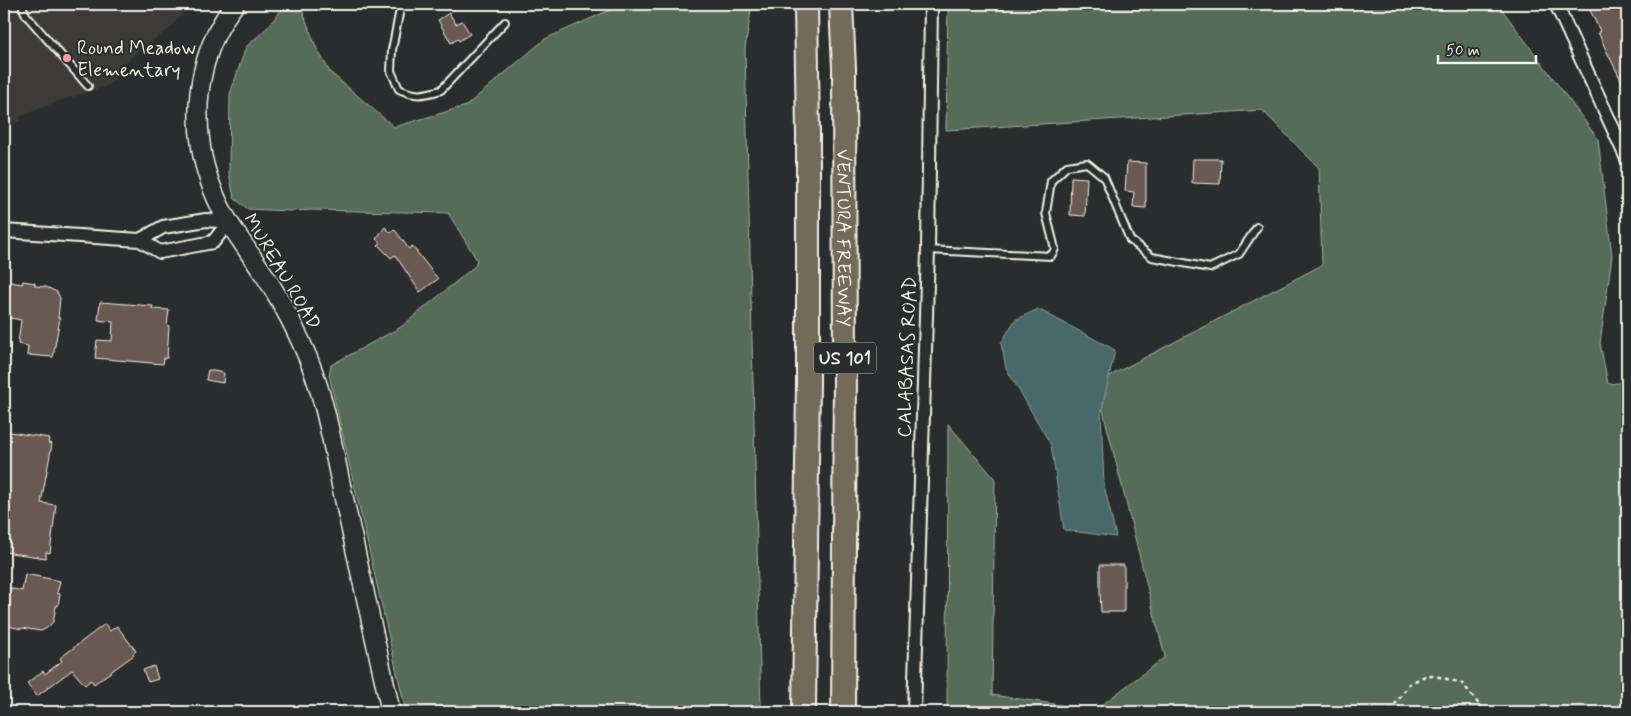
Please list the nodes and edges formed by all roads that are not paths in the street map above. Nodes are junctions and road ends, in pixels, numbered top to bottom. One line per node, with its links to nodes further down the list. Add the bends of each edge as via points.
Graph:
1 (24, 4): 9 (lane, via 26,15)
2 (235, 4): 11 (main road, MUREAU ROAD, via 214,38 204,66 197,122 212,186)
3 (401, 4): 8 (lane, via 391,71 399,89 412,94 441,90)
4 (806, 4): 17 (highway, VENTURA FREEWAY / US 101, via 808,383)
5 (841, 4): 18 (highway, VENTURA FREEWAY / US 101, via 844,68)
6 (931, 4): 15 (street, CALABASAS ROAD)
7 (1556, 4): 10 (street)
8 (505, 22)
9 (88, 86)
10 (1627, 159)
11 (229, 222): 14 (street, via 206,220 163,227); 14 (street, via 213,242 160,252); 16 (main road, MUREAU ROAD, via 273,288 296,330 320,392)
12 (1257, 227): 15 (lane, via 1239,254 1210,268 1152,257 1130,240 1104,177 1087,163 1067,166 1051,181 1046,213 1055,248 1051,256)
13 (4, 231): 14 (street)
14 (140, 240)
15 (928, 250): 19 (street, CALABASAS ROAD)
16 (391, 712)
17 (804, 712)
18 (843, 712)
19 (914, 712)

